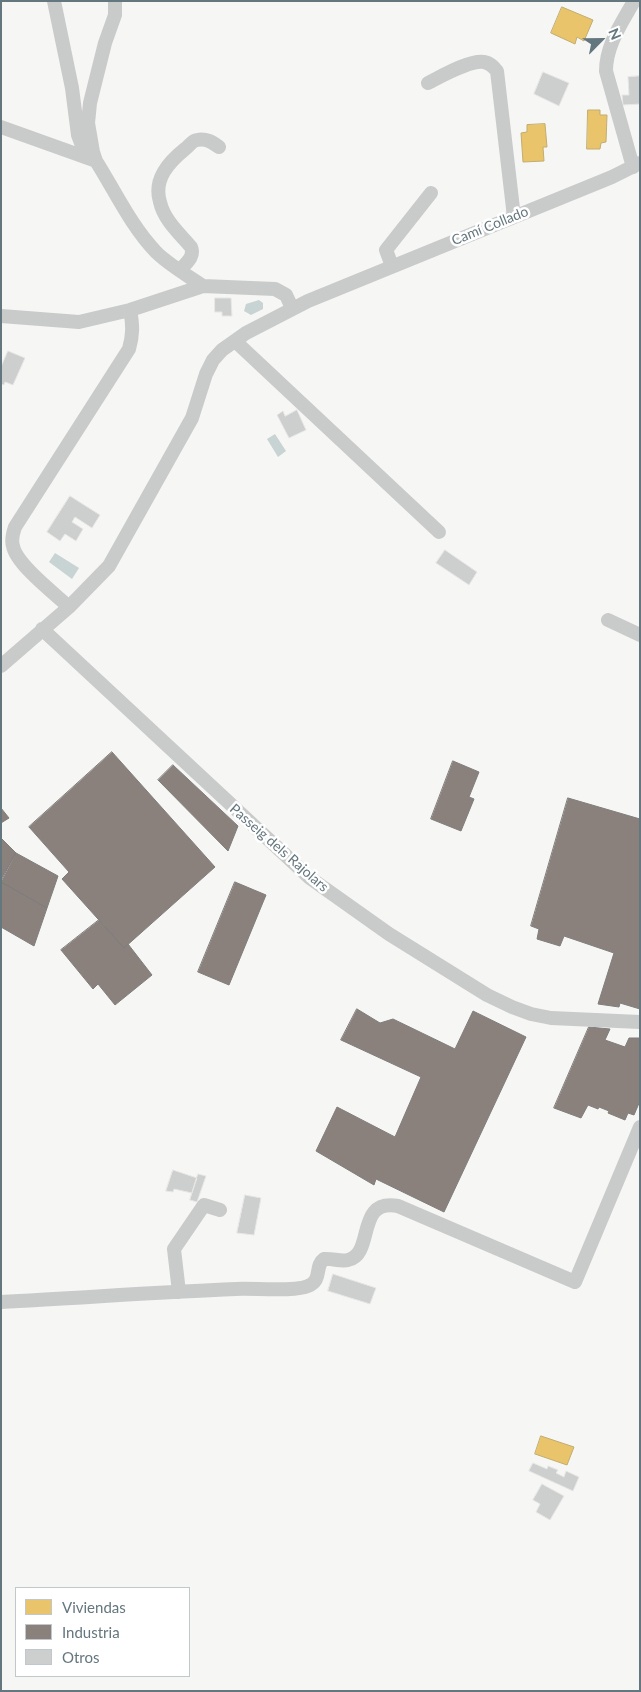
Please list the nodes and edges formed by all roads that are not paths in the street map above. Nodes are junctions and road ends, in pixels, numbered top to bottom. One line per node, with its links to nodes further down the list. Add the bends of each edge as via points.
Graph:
1 (54, 1): 7 (street, via 78,135 81,143)
2 (115, 1): 7 (street, via 115,15 90,103 88,124)
3 (634, 1): 8 (street, via 609,48 606,71)
4 (428, 83): 10 (street, via 475,62 491,64 497,71)
5 (1, 127): 7 (street)
6 (219, 147): 12 (street, via 206,139 195,140 170,162 162,177 159,202 170,224 193,251)
7 (95, 156): 12 (street, via 148,243)
8 (636, 165): 10 (street, Camí Collado)
9 (431, 193): 11 (street, via 386,250)
10 (514, 216): 11 (street, Camí Collado)
11 (392, 266): 14 (street, Camí Collado)
12 (180, 270): 13 (street)
13 (203, 286): 14 (street, via 274,289 286,295); 15 (street)
14 (292, 308): 17 (street, Camí Collado)
15 (130, 310): 16 (street, via 79,322); 19 (street, via 133,335 129,349 12,536 12,545 19,559)
16 (1, 316)
17 (235, 340): 18 (street); 19 (street, Camí Collado, via 213,360 192,418 116,555)
18 (439, 532)
19 (69, 607): 21 (street, Camí Collado)
20 (608, 620): 22 (street)
21 (42, 629): 23 (street, Camí Collado); 24 (street, Passeig dels Rajolars, via 310,878 390,934 487,995 518,1010 550,1018)
22 (640, 635)
23 (1, 666)
24 (640, 1022)
25 (640, 1127): 27 (street, via 575,1282 389,1204 374,1212 369,1219 356,1256 347,1261 324,1259 319,1266 319,1276 308,1286)
26 (220, 1210): 27 (street, via 204,1205 174,1250)
27 (179, 1292): 28 (street)
28 (1, 1302)

